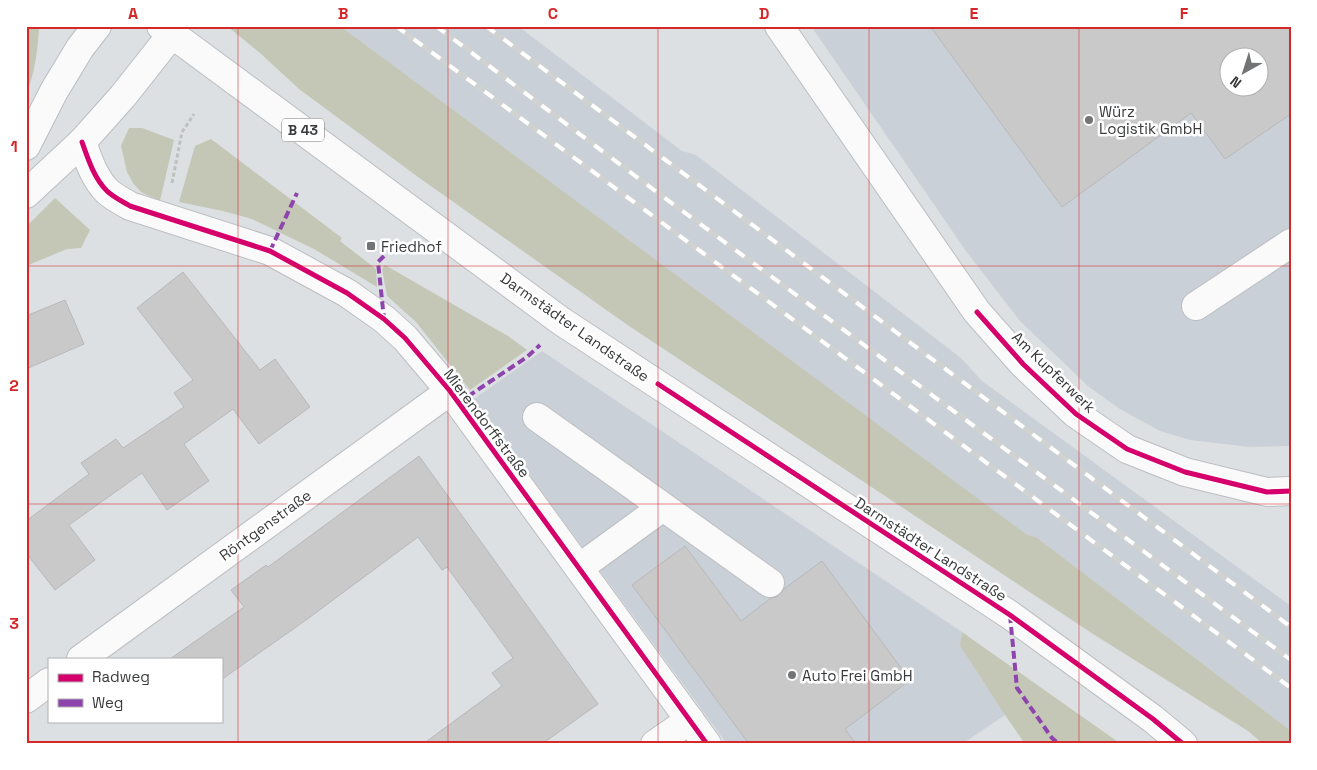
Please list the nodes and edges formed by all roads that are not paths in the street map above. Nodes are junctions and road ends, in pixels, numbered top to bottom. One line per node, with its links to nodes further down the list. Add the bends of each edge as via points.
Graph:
1 (97, 26): 5 (street, via 54,91)
2 (779, 26): 11 (street, Am Kupferwerk, via 978,312 1023,364 1076,414 1127,449 1185,472 1268,492)
3 (166, 30): 4 (street, via 123,96); 21 (street, Darmstädter Landstraße / B 43, via 561,321 1010,615)
4 (82, 142): 6 (street); 9 (street, Mierendorffstraße, via 97,178 115,197 130,206 270,251 347,293 405,338)
5 (26, 146)
6 (26, 194)
7 (1291, 242): 8 (street)
8 (1196, 306)
9 (450, 391): 13 (street, Mierendorffstraße); 15 (street, Röntgenstraße)
10 (537, 417): 12 (street)
11 (1291, 491)
12 (663, 507): 13 (street); 14 (street)
13 (579, 568): 18 (street, Mierendorffstraße)
14 (770, 583)
15 (82, 658)
16 (48, 683): 17 (street)
17 (26, 698)
18 (690, 720): 19 (street); 20 (street, Mierendorffstraße)
19 (655, 744)
20 (707, 744)
21 (1183, 744)

